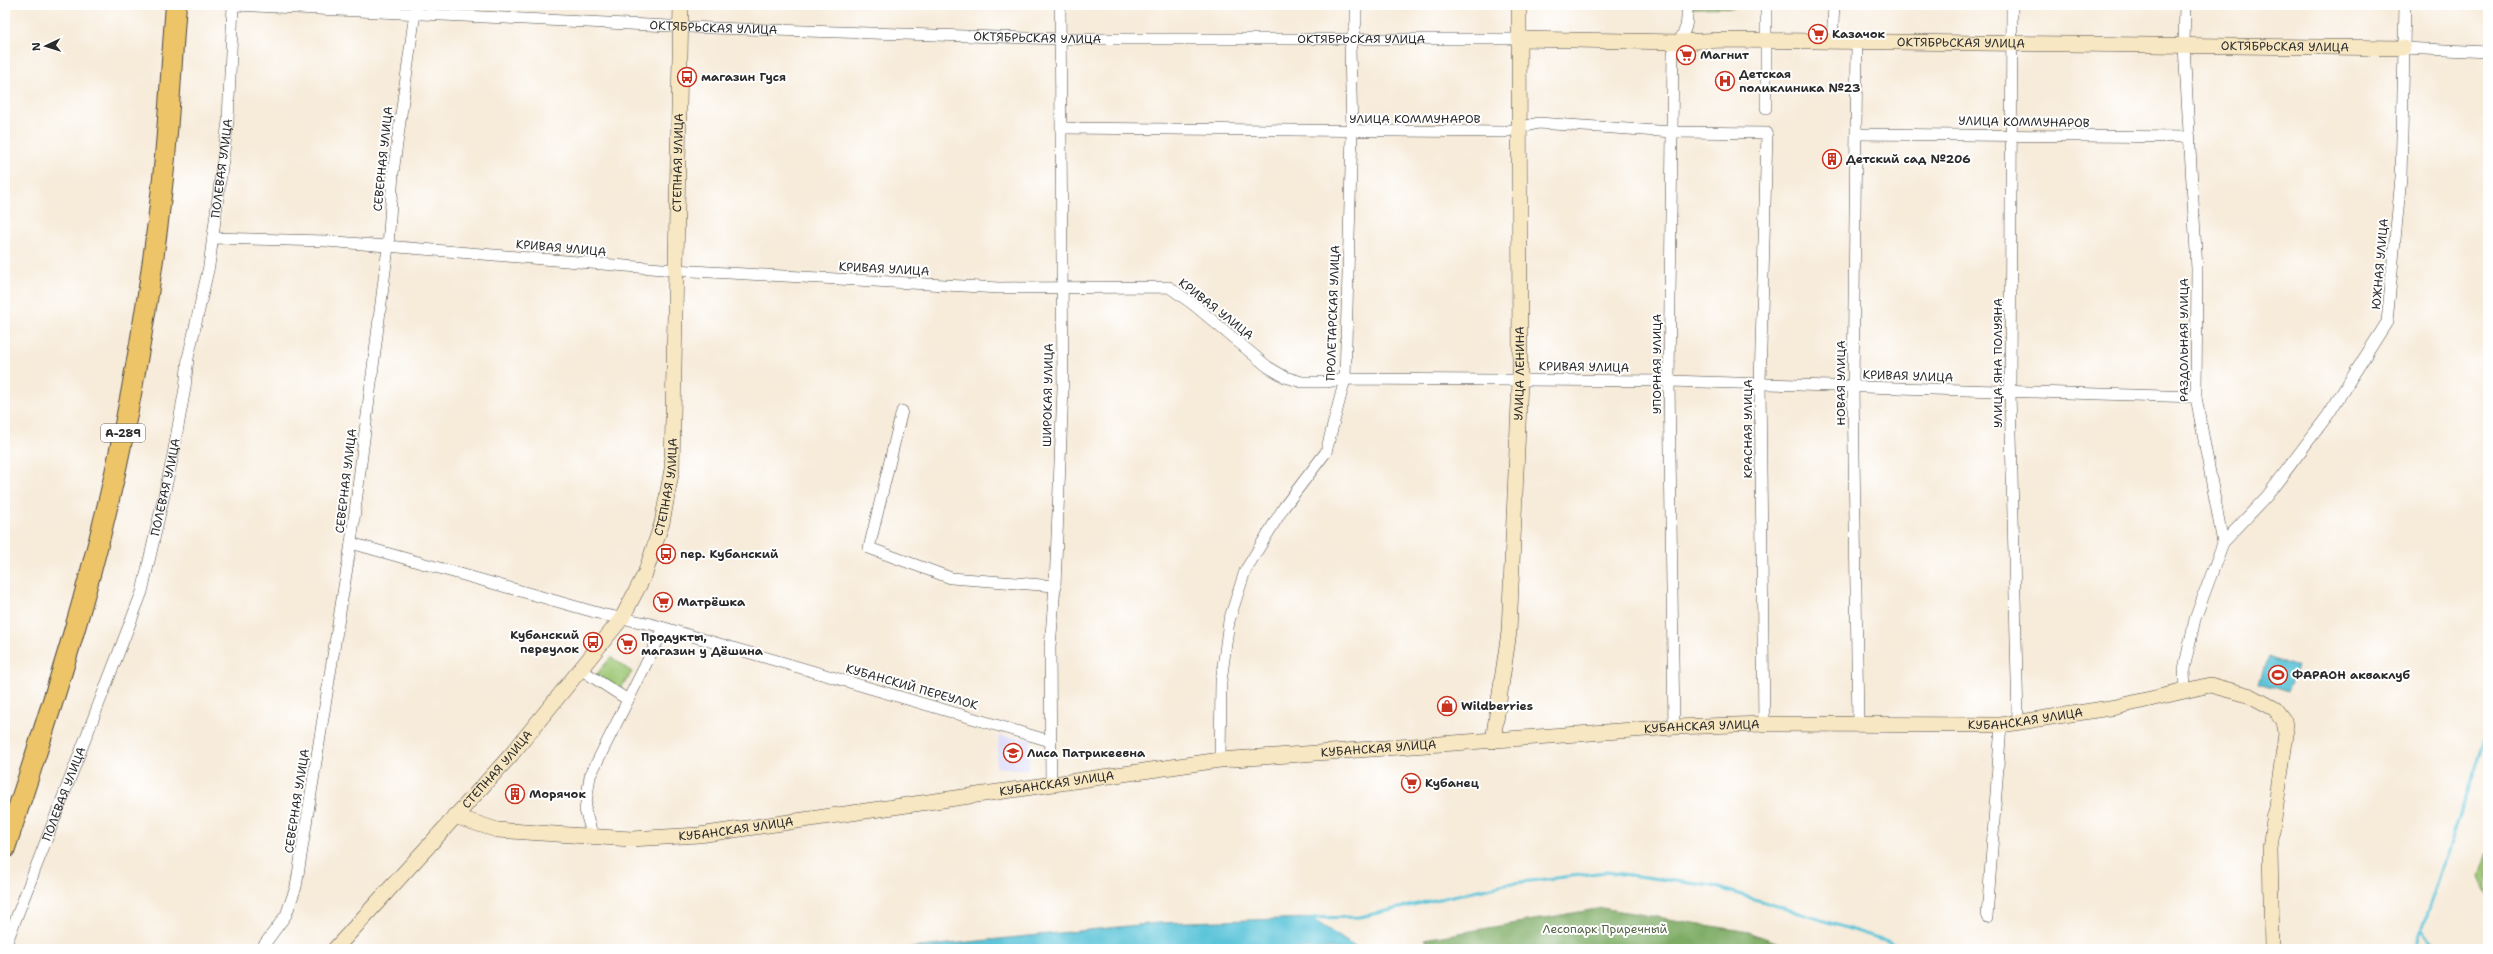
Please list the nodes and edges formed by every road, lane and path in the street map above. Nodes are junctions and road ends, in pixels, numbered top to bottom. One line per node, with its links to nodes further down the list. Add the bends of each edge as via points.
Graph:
1 (164, 5): 65 (highway, А-289, via 147,200 134,309 111,439 83,560 46,688)
2 (176, 5): 68 (highway, А-289, via 162,186 145,313 122,440 94,565 58,691)
3 (233, 5): 14 (street, ОКТЯБРЬСКАЯ УЛИЦА); 36 (street, ПОЛЕВАЯ УЛИЦА, via 228,122)
4 (681, 5): 15 (street, СТЕПНАЯ УЛИЦА)
5 (1060, 5): 16 (street, ШИРОКАЯ УЛИЦА)
6 (1356, 5): 17 (street, ПРОЛЕТАРСКАЯ УЛИЦА)
7 (1519, 5): 18 (street, УЛИЦА ЛЕНИНА)
8 (1687, 5): 20 (street, УПОРНАЯ УЛИЦА, via 1688,24 1685,34)
9 (1766, 5): 19 (street)
10 (1834, 5): 21 (street)
11 (2012, 5): 23 (street, УЛИЦА ЯНА ПОЛУЯНА)
12 (2185, 5): 24 (street, РАЗДОЛЬНАЯ УЛИЦА)
13 (2405, 5): 25 (street, ЮЖНАЯ УЛИЦА)
14 (415, 10): 15 (street, ОКТЯБРЬСКАЯ УЛИЦА); 37 (street, СЕВЕРНАЯ УЛИЦА, via 393,173)
15 (681, 27): 16 (street, ОКТЯБРЬСКАЯ УЛИЦА); 38 (street, СТЕПНАЯ УЛИЦА)
16 (1061, 39): 17 (street, ОКТЯБРЬСКАЯ УЛИЦА); 29 (street, ШИРОКАЯ УЛИЦА)
17 (1353, 39): 18 (street, ОКТЯБРЬСКАЯ УЛИЦА); 30 (street, ПРОЛЕТАРСКАЯ УЛИЦА, via 1350,50)
18 (1520, 39): 20 (street, ОКТЯБРЬСКАЯ УЛИЦА); 28 (street, УЛИЦА ЛЕНИНА)
19 (1765, 41): 20 (street, ОКТЯБРЬСКАЯ УЛИЦА); 21 (street, ОКТЯБРЬСКАЯ УЛИЦА); 27 (street)
20 (1678, 42): 31 (street, УПОРНАЯ УЛИЦА, via 1673,53)
21 (1832, 42): 22 (street, ОКТЯБРЬСКАЯ УЛИЦА)
22 (1857, 42): 23 (street, ОКТЯБРЬСКАЯ УЛИЦА); 33 (street, НОВАЯ УЛИЦА)
23 (2012, 42): 24 (street, ОКТЯБРЬСКАЯ УЛИЦА); 34 (street, УЛИЦА ЯНА ПОЛУЯНА)
24 (2184, 46): 25 (street, ОКТЯБРЬСКАЯ УЛИЦА); 35 (street, РАЗДОЛЬНАЯ УЛИЦА)
25 (2403, 48): 26 (street, ОКТЯБРЬСКАЯ УЛИЦА); 49 (street, ЮЖНАЯ УЛИЦА, via 2401,178 2387,322 2328,415 2267,496)
26 (2488, 52)
27 (1766, 108)
28 (1519, 127): 30 (street, УЛИЦА КОММУНАРОВ, via 1504,132); 31 (street, УЛИЦА КОММУНАРОВ, via 1538,123); 41 (street, УЛИЦА ЛЕНИНА)
29 (1062, 128): 30 (street, УЛИЦА КОММУНАРОВ); 39 (street, ШИРОКАЯ УЛИЦА)
30 (1352, 132): 40 (street, ПРОЛЕТАРСКАЯ УЛИЦА)
31 (1673, 132): 32 (street, УЛИЦА КОММУНАРОВ); 42 (street, УПОРНАЯ УЛИЦА)
32 (1767, 133): 43 (street, КРАСНАЯ УЛИЦА)
33 (1857, 134): 34 (street, УЛИЦА КОММУНАРОВ); 44 (street, НОВАЯ УЛИЦА)
34 (2012, 135): 35 (street, УЛИЦА КОММУНАРОВ); 45 (street, УЛИЦА ЯНА ПОЛУЯНА)
35 (2190, 137): 46 (street, РАЗДОЛЬНАЯ УЛИЦА, via 2197,269)
36 (213, 238): 37 (street, КРИВАЯ УЛИЦА, via 326,241); 70 (street, ПОЛЕВАЯ УЛИЦА, via 188,358 172,460 142,592)
37 (388, 247): 38 (street, КРИВАЯ УЛИЦА); 48 (street, СЕВЕРНАЯ УЛИЦА)
38 (674, 270): 39 (street, КРИВАЯ УЛИЦА, via 999,288); 51 (street, СТЕПНАЯ УЛИЦА, via 672,469 662,523 645,574)
39 (1062, 288): 40 (street, КРИВАЯ УЛИЦА, via 1169,287 1268,367 1285,377 1302,382 1326,382); 50 (street, ШИРОКАЯ УЛИЦА, via 1063,388)
40 (1346, 378): 41 (street, КРИВАЯ УЛИЦА); 63 (street, ПРОЛЕТАРСКАЯ УЛИЦА, via 1326,452 1284,507 1245,571 1229,621 1223,667)
41 (1520, 380): 42 (street, КРИВАЯ УЛИЦА); 62 (street, УЛИЦА ЛЕНИНА, via 1509,632)
42 (1669, 381): 43 (street, КРИВАЯ УЛИЦА); 60 (street, УПОРНАЯ УЛИЦА)
43 (1760, 383): 44 (street, КРИВАЯ УЛИЦА); 57 (street, КРАСНАЯ УЛИЦА)
44 (1853, 387): 45 (street, КРИВАЯ УЛИЦА); 58 (street, НОВАЯ УЛИЦА)
45 (2010, 392): 46 (street, КРИВАЯ УЛИЦА); 56 (street, УЛИЦА ЯНА ПОЛУЯНА)
46 (2196, 397): 49 (street, РАЗДОЛЬНАЯ УЛИЦА)
47 (902, 411): 50 (street, via 869,548 951,578)
48 (351, 543): 51 (street, КУБАНСКИЙ ПЕРЕУЛОК, via 605,616); 71 (street, СЕВЕРНАЯ УЛИЦА, via 296,887 286,915)
49 (2223, 543): 54 (street, via 2195,619 2184,669)
50 (1055, 586): 61 (street, ШИРОКАЯ УЛИЦА, via 1050,647)
51 (622, 618): 52 (street, КУБАНСКИЙ ПЕРЕУЛОК); 53 (street, СТЕПНАЯ УЛИЦА)
52 (664, 628): 55 (street); 61 (street, КУБАНСКИЙ ПЕРЕУЛОК)
53 (580, 669): 55 (street); 66 (street, СТЕПНАЯ УЛИЦА, via 511,755)
54 (2185, 690): 56 (street, КУБАНСКАЯ УЛИЦА, via 2116,707); 73 (street, КУБАНСКАЯ УЛИЦА, via 2210,685 2251,696 2275,709 2284,721 2286,734 2270,848)
55 (628, 700): 67 (street, via 590,776 585,810)
56 (2018, 721): 59 (street, КУБАНСКАЯ УЛИЦА)
57 (1764, 724): 58 (street, КУБАНСКАЯ УЛИЦА); 60 (street, КУБАНСКАЯ УЛИЦА)
58 (1858, 725): 59 (street, КУБАНСКАЯ УЛИЦА)
59 (2001, 725): 69 (street)
60 (1674, 727): 62 (street, КУБАНСКАЯ УЛИЦА)
61 (1050, 741): 64 (street, ШИРОКАЯ УЛИЦА)
62 (1493, 741): 63 (street, КУБАНСКАЯ УЛИЦА)
63 (1220, 760): 64 (street, КУБАНСКАЯ УЛИЦА)
64 (1051, 785): 67 (street, КУБАНСКАЯ УЛИЦА, via 699,835 631,839)
65 (5, 810)
66 (454, 816): 67 (street, КУБАНСКАЯ УЛИЦА, via 497,830); 72 (street, СТЕПНАЯ УЛИЦА)
67 (593, 837)
68 (5, 848)
69 (1987, 917)
70 (5, 947)
71 (261, 949)
72 (335, 949)
73 (2272, 949)

